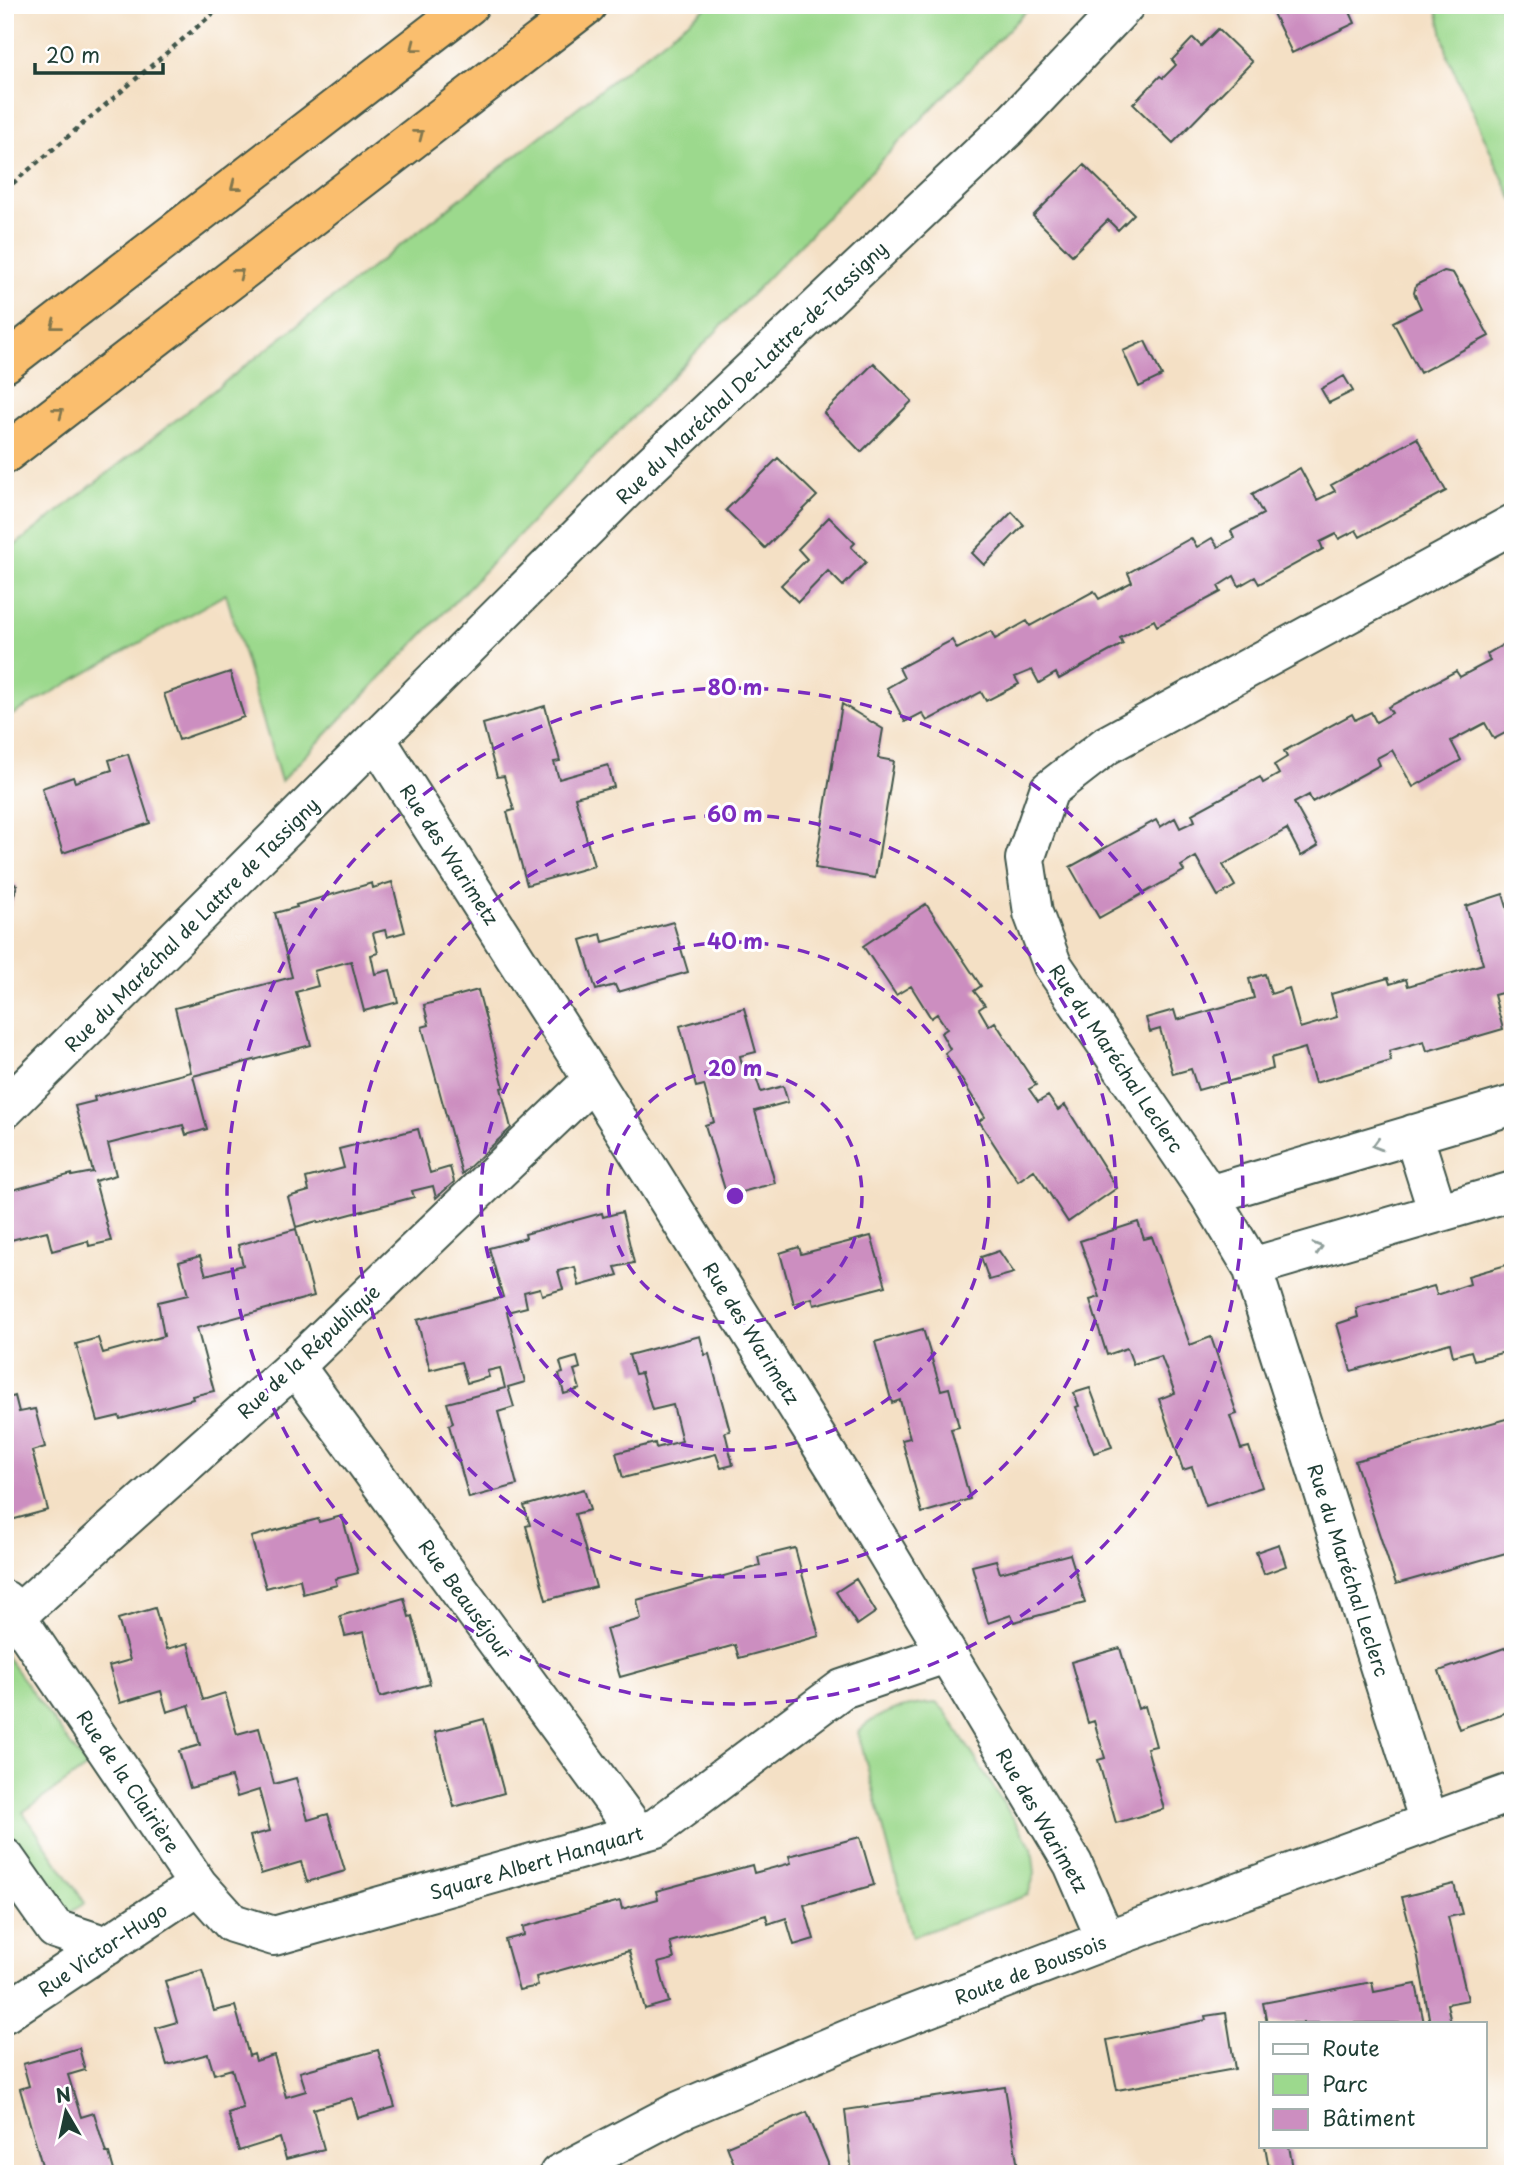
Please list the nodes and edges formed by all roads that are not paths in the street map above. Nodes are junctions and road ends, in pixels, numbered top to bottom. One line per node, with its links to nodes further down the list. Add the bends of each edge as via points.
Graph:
1 (469, 5): 4 (highway, one-way to 4)
2 (587, 5): 5 (highway, one-way to 2)
3 (1125, 5): 7 (street, Rue du Maréchal De-Lattre-de-Tassigny, via 1006,130 636,480)
4 (5, 363)
5 (5, 454)
6 (1513, 524): 13 (street, Rue du Maréchal Leclerc, via 1107,745 1049,790 1025,859 1032,913 1042,939 1052,964)
7 (376, 739): 8 (street, Rue des Warimetz); 10 (street, Rue du Maréchal de Lattre de Tassigny)
8 (593, 1080): 16 (street, Rue de la République); 18 (street, Rue des Warimetz, via 840,1475)
9 (1513, 1105): 11 (street)
10 (5, 1109)
11 (1413, 1134): 13 (street, one-way to 13); 14 (street)
12 (1513, 1191): 14 (street)
13 (1209, 1195): 15 (street, Rue du Maréchal Leclerc)
14 (1438, 1213): 15 (street, one-way to 14)
15 (1252, 1266): 20 (street, Rue du Maréchal Leclerc)
16 (295, 1366): 17 (street, Rue de la République); 21 (street, Rue Beauséjour)
17 (11, 1608): 23 (street, Rue de la Clairière)
18 (945, 1654): 21 (street, Square Albert Hanquart, via 842,1689 656,1828); 25 (street, Rue des Warimetz, via 1073,1864)
19 (1513, 1792): 20 (street, Route de Boussois)
20 (1429, 1822): 25 (street, Route de Boussois)
21 (637, 1833): 24 (street, Square Albert Hanquart)
22 (5, 1858): 26 (street, via 55,1929)
23 (198, 1885): 24 (street, Rue de la Clairière, via 232,1923); 26 (street, Rue Victor-Hugo)
24 (274, 1936)
25 (1106, 1940): 28 (street, Route de Boussois, via 865,2032 679,2111)
26 (107, 1946): 27 (street, Rue Victor-Hugo)
27 (5, 2013)
28 (559, 2174)

